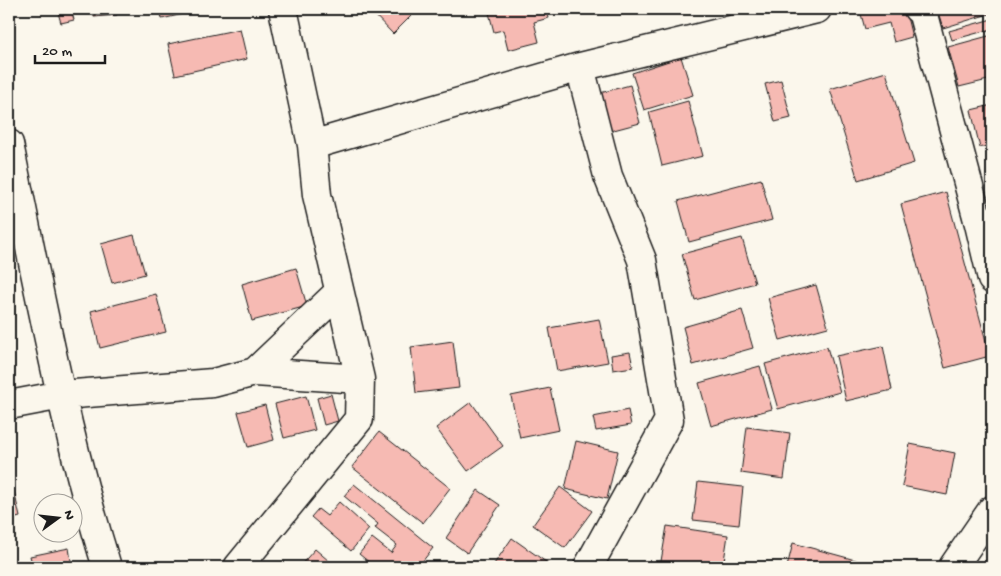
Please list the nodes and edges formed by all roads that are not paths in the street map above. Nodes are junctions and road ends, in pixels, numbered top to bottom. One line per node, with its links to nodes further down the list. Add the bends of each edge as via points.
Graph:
1 (283, 9): 6 (street)
2 (817, 9): 4 (street)
3 (918, 9): 7 (street, via 922,11)
4 (580, 67): 6 (street); 17 (street, via 608,176 642,260 669,420)
5 (9, 144): 12 (street)
6 (312, 145): 9 (street, via 316,195)
7 (986, 223): 8 (street)
8 (992, 278)
9 (340, 292): 10 (street); 11 (street)
10 (254, 372): 11 (street); 12 (street, via 213,383)
11 (360, 379): 16 (street, via 359,419)
12 (62, 395): 13 (street); 15 (street, via 91,517)
13 (9, 405)
14 (992, 510): 18 (street)
15 (107, 567)
16 (238, 567)
17 (588, 567)
18 (953, 567)

